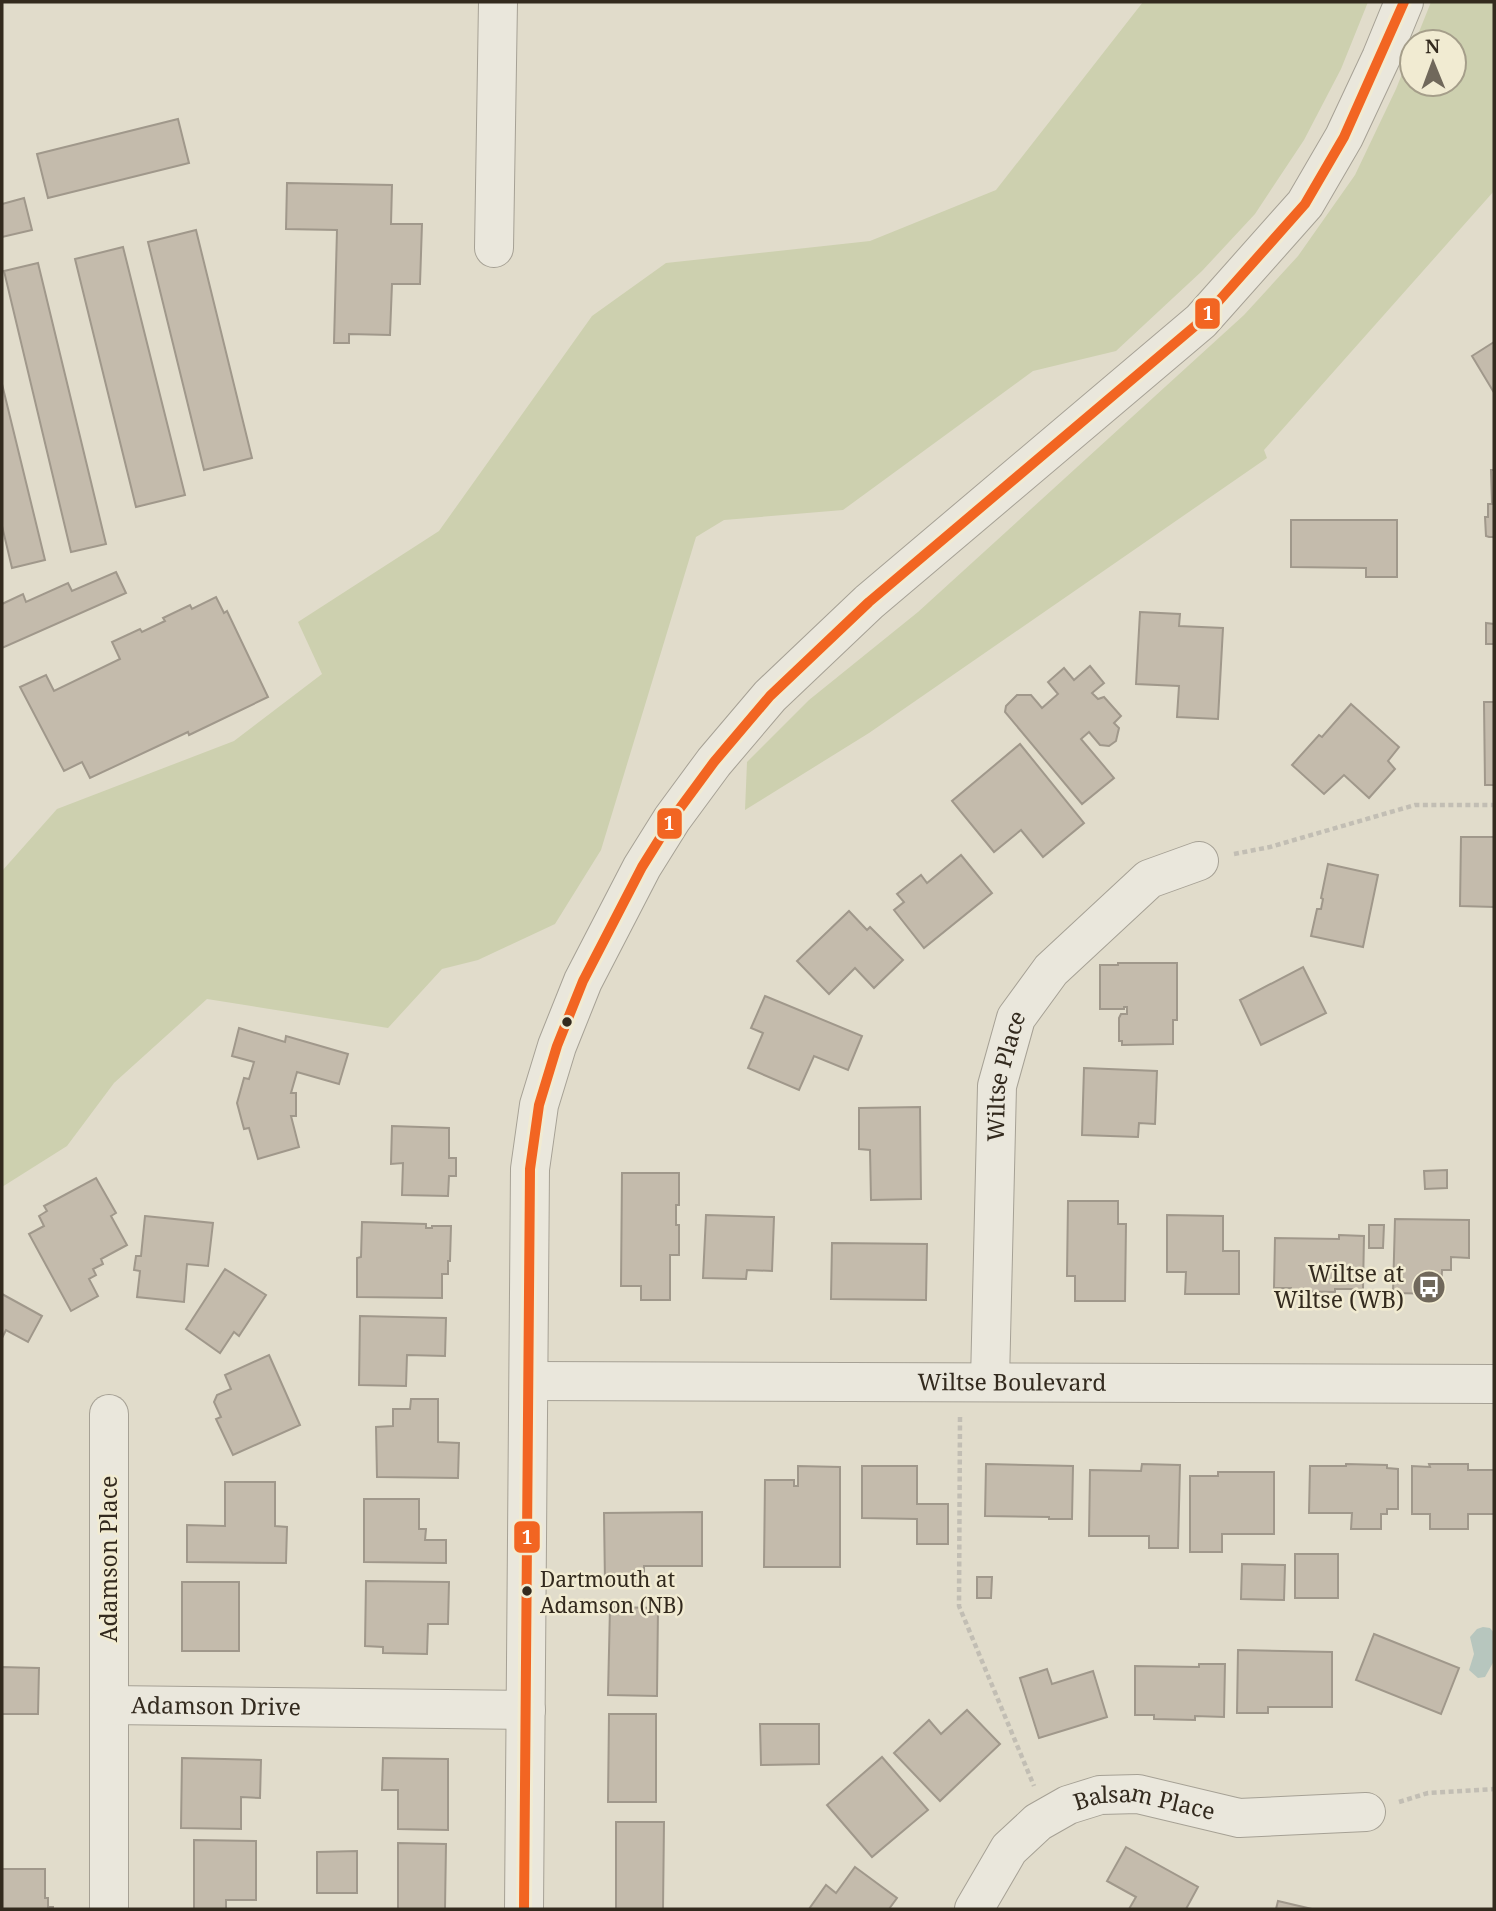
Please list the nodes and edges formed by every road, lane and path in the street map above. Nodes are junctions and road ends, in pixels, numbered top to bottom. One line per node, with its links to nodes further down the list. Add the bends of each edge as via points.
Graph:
1 (498, 2): 3 (street)
2 (1404, 2): 6 (street, via 1344,138 1305,204 1201,321 811,656 770,696 672,819 583,981 539,1105 530,1169)
3 (494, 248)
4 (1494, 805): 5 (path, via 1415,805 1270,847)
5 (1199, 861): 7 (street, Wiltse Place, via 1149,879 1051,970 1016,1018 998,1086)
6 (529, 1381): 7 (street, Wiltse Boulevard); 11 (street)
7 (975, 1381): 8 (street, Wiltse Boulevard); 14 (path, via 960,1606)
8 (1494, 1384)
9 (108, 1413): 10 (street, Adamson Place)
10 (109, 1705): 11 (street, Adamson Drive); 15 (street, Adamson Drive)
11 (526, 1710): 16 (street)
12 (1494, 1789): 13 (path, via 1428,1793)
13 (1366, 1812): 14 (street, Balsam Place, via 1239,1818 1138,1794 1100,1795)
14 (1047, 1817): 17 (street, Balsam Place, via 1009,1850)
15 (109, 1909)
16 (524, 1909)
17 (974, 1909)

